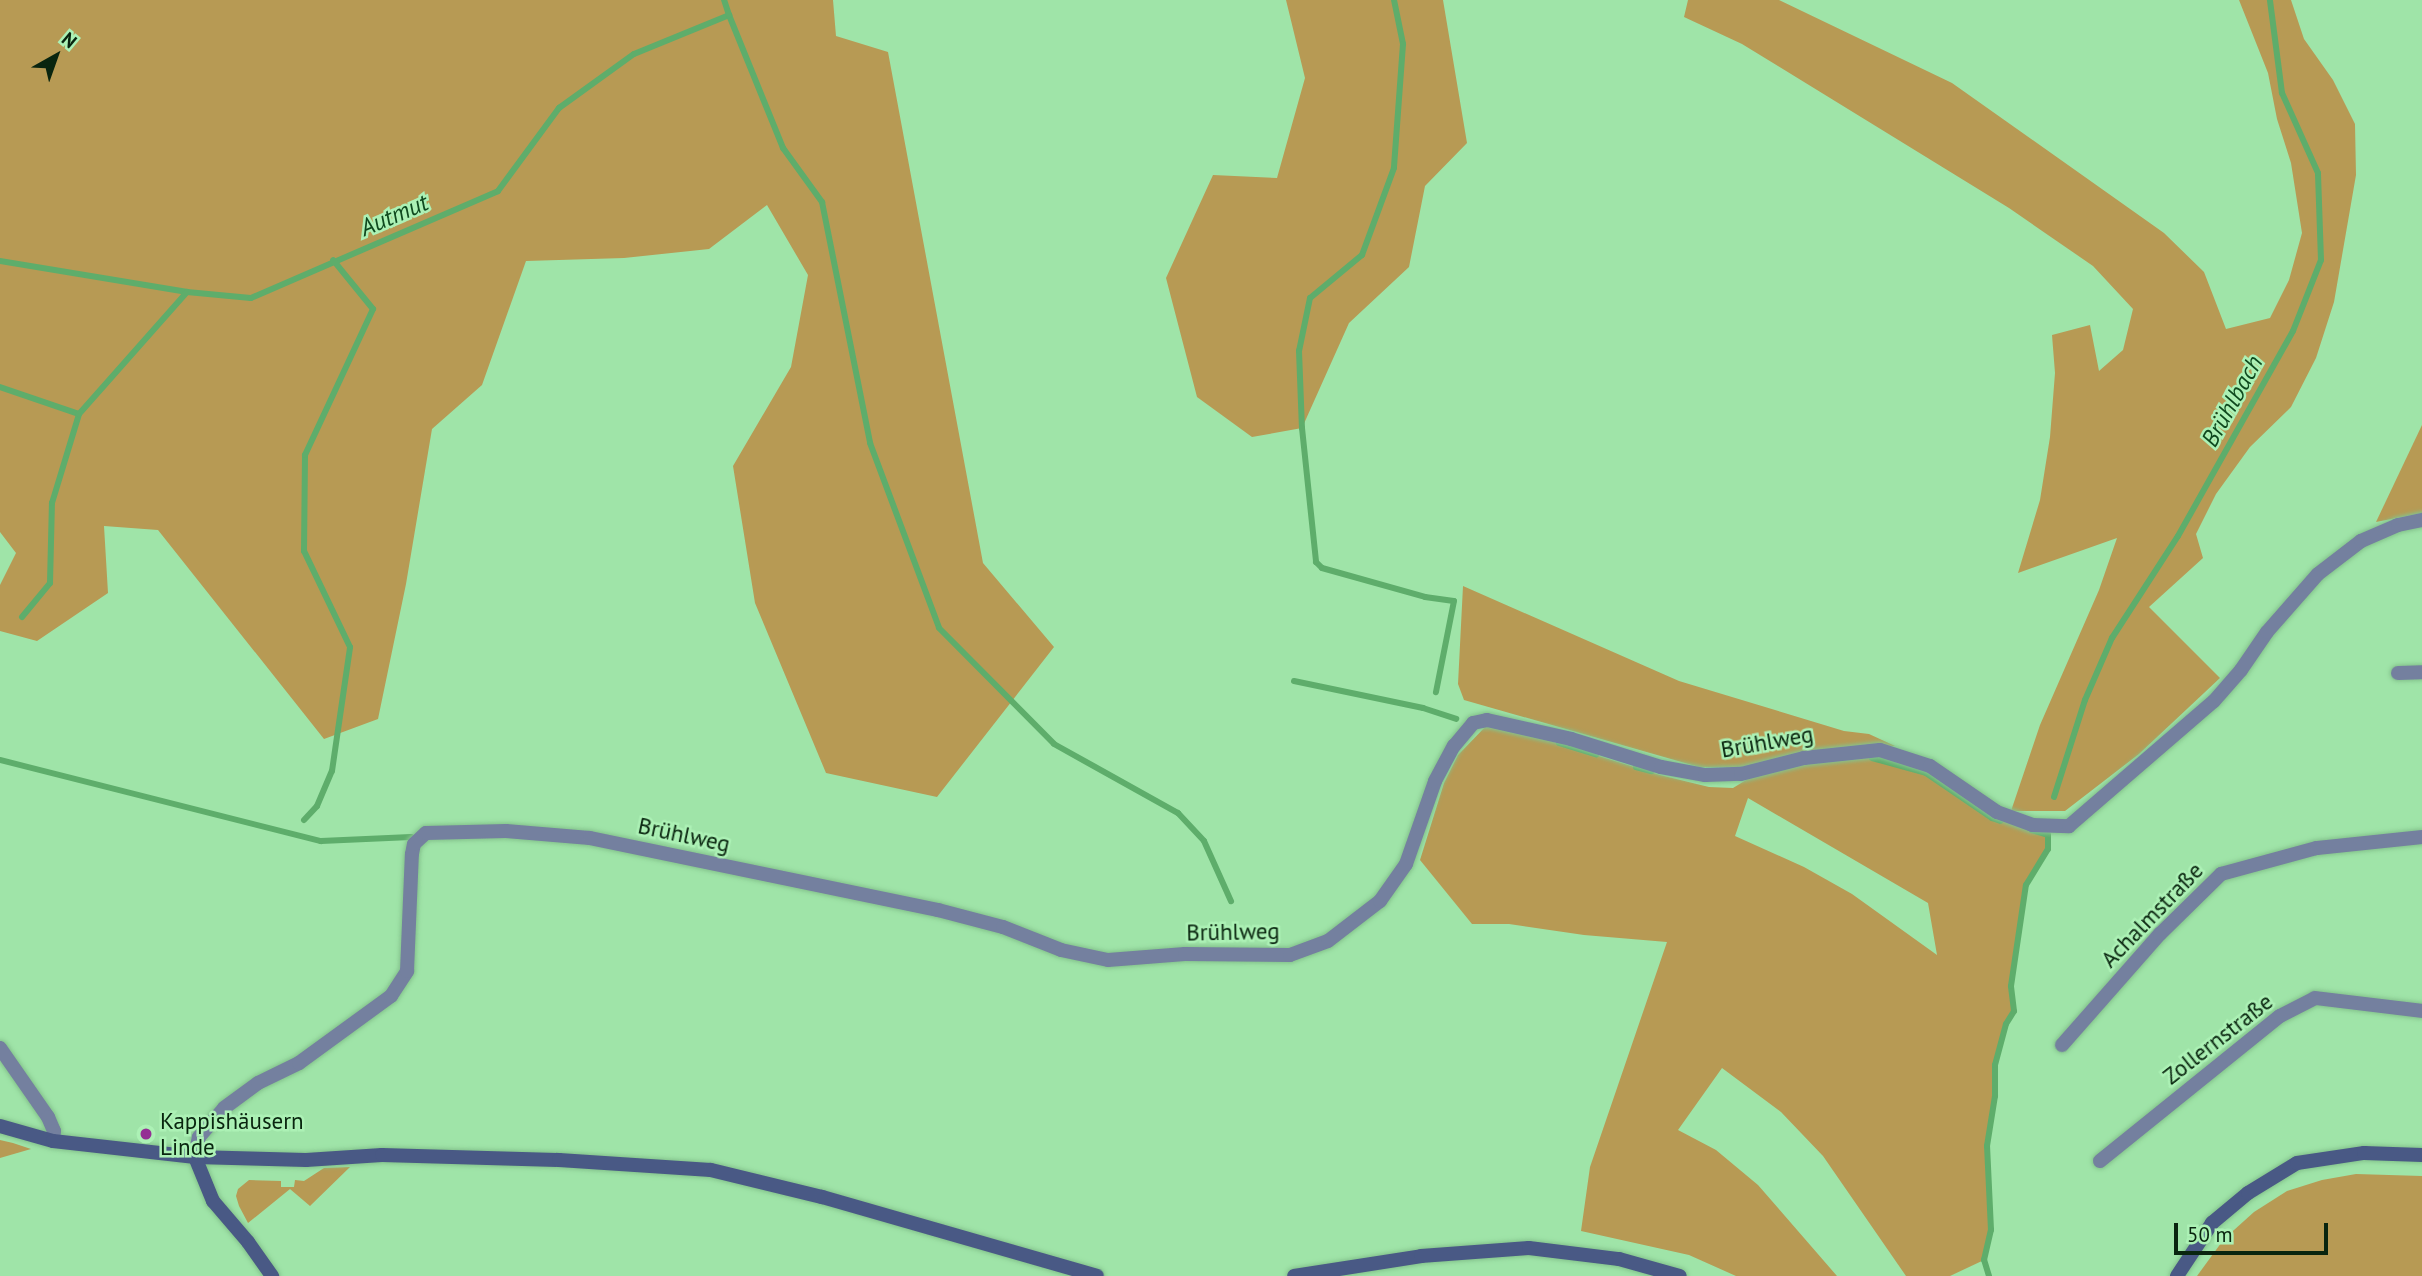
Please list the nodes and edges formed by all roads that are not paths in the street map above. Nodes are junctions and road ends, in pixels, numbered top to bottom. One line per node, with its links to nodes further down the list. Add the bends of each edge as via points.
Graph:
1 (2422, 520): 11 (street, Brühlweg, via 2361,541 2318,574 2214,701 2068,826 2032,825 1997,813 1930,766 1880,750 1804,758 1741,774 1705,775 1487,720 1473,723 1454,746 1434,780 1406,864 1380,901 1328,941 1290,955 1185,954 1108,960 1061,950 1003,927 938,910 590,838 506,831 426,833 414,844 412,854 407,971 391,996 299,1063 258,1083 224,1108 199,1137)
2 (2422, 672): 3 (street)
3 (2398, 673)
4 (2422, 837): 6 (street, Achalmstraße, via 2317,848 2221,874 2160,934)
5 (2422, 1011): 12 (street, Zollernstraße, via 2315,998 2280,1016)
6 (2062, 1045)
7 (0, 1048): 9 (street, via 48,1116 54,1131)
8 (0, 1126): 9 (main road)
9 (52, 1141): 11 (main road)
10 (2422, 1155): 17 (main road, via 2364,1153 2297,1163 2248,1193 2212,1223)
11 (195, 1157): 13 (main road, via 213,1201); 14 (main road, via 437,1156 711,1170)
12 (2100, 1161)
13 (272, 1276)
14 (1097, 1276)
15 (1294, 1276): 16 (main road, via 1434,1254 1529,1248 1619,1259)
16 (1680, 1276)
17 (2177, 1276)

